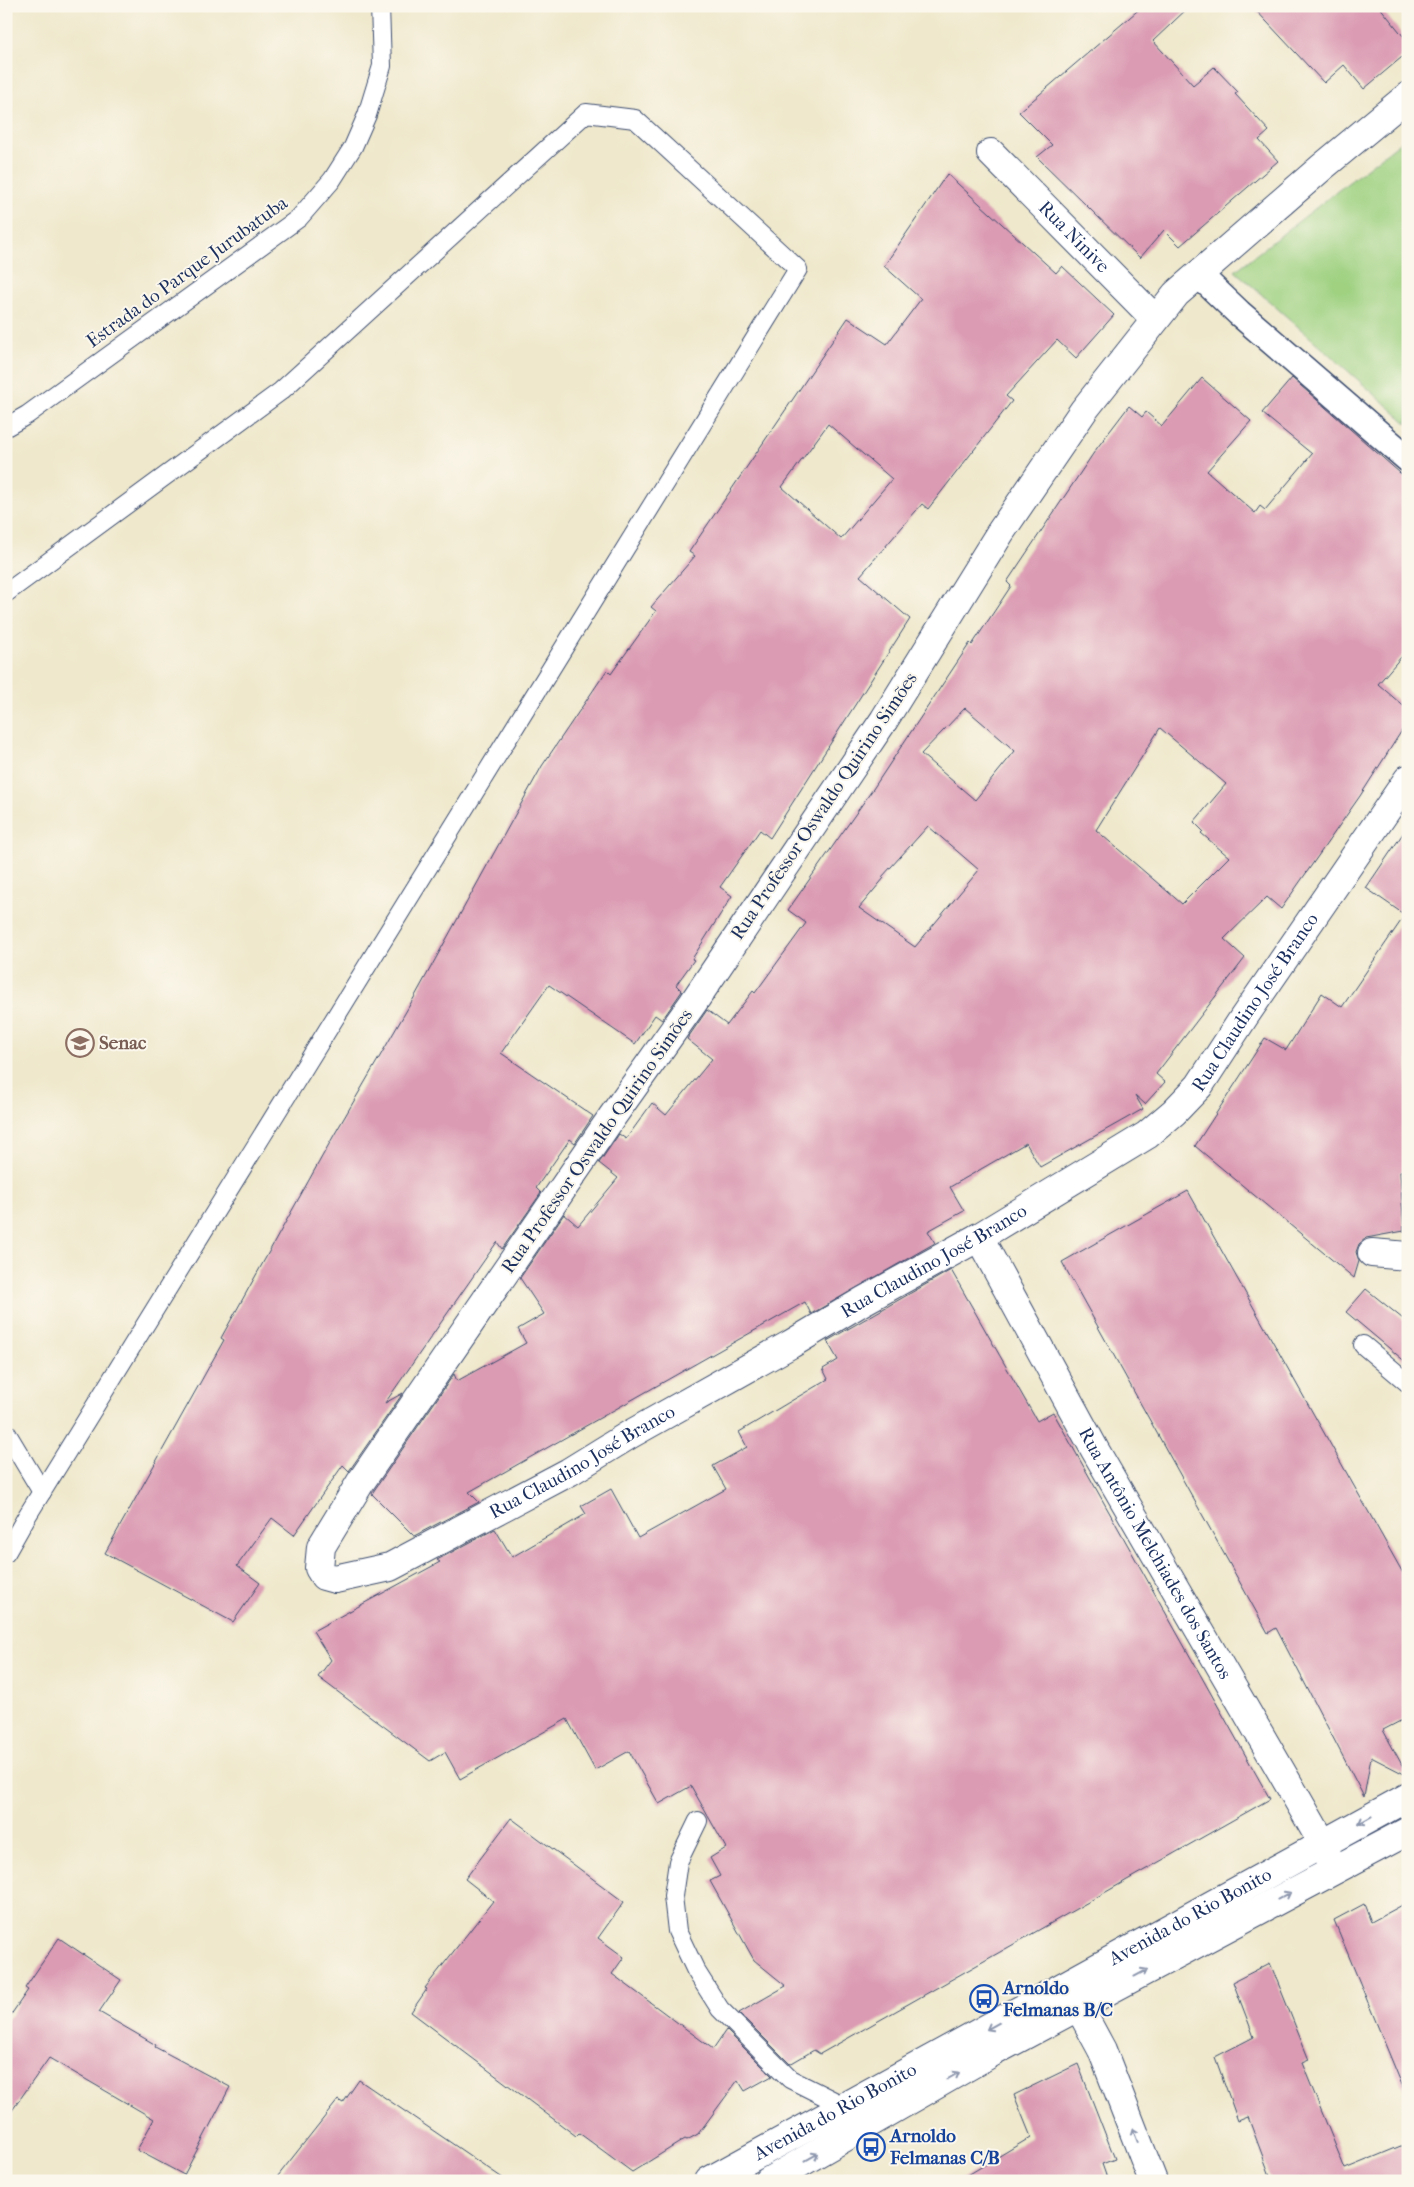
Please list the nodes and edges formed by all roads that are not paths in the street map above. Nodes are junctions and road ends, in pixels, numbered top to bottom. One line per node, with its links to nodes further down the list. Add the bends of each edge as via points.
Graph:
1 (380, 6): 6 (lane, Estrada do Parque Jurubatuba, via 382,66 367,115 354,146 332,180 299,218)
2 (1408, 96): 4 (street, Rua Professor Oswaldo Quirino Simões)
3 (991, 154): 5 (street, Rua Ninive)
4 (1199, 276): 5 (street, Rua Professor Oswaldo Quirino Simões, via 1176,294); 7 (street)
5 (1155, 319): 18 (street, Rua Professor Oswaldo Quirino Simões, via 1084,410 1000,533 884,720 693,1003 360,1483 321,1547 319,1568)
6 (6, 428)
7 (1408, 459)
8 (6, 593): 16 (lane, via 281,391 586,112 635,119 798,270)
9 (1408, 779): 10 (street, Rua Claudino José Branco, via 1199,1086 1147,1135)
10 (979, 1237): 18 (street, Rua Claudino José Branco, via 862,1301 569,1472 390,1567 334,1579); 22 (street, Rua Antônio Melchiades dos Santos, via 1095,1450)
11 (1372, 1253): 12 (street)
12 (1408, 1256)
13 (1363, 1345): 14 (lane)
14 (1408, 1383)
15 (6, 1432): 16 (lane)
16 (42, 1492): 17 (lane)
17 (6, 1553)
18 (324, 1576)
19 (1408, 1797): 22 (street, Avenida do Rio Bonito, one-way to 22)
20 (698, 1821): 25 (lane, via 678,1862 673,1896 677,1931 696,1971 720,2009 790,2079)
21 (1408, 1831): 23 (street, Avenida do Rio Bonito)
22 (1322, 1844): 23 (street, Rua Antônio Melchiades dos Santos); 24 (street, Avenida do Rio Bonito)
23 (1333, 1870): 24 (street, Avenida do Rio Bonito, one-way to 23)
24 (1073, 1996): 25 (street, Avenida do Rio Bonito, one-way to 25); 27 (street, Avenida do Rio Bonito, one-way to 24, via 993,2052); 28 (street, one-way to 24, via 1102,2050)
25 (846, 2107): 26 (street, Avenida do Rio Bonito)
26 (709, 2181)
27 (769, 2181)
28 (1152, 2181)

